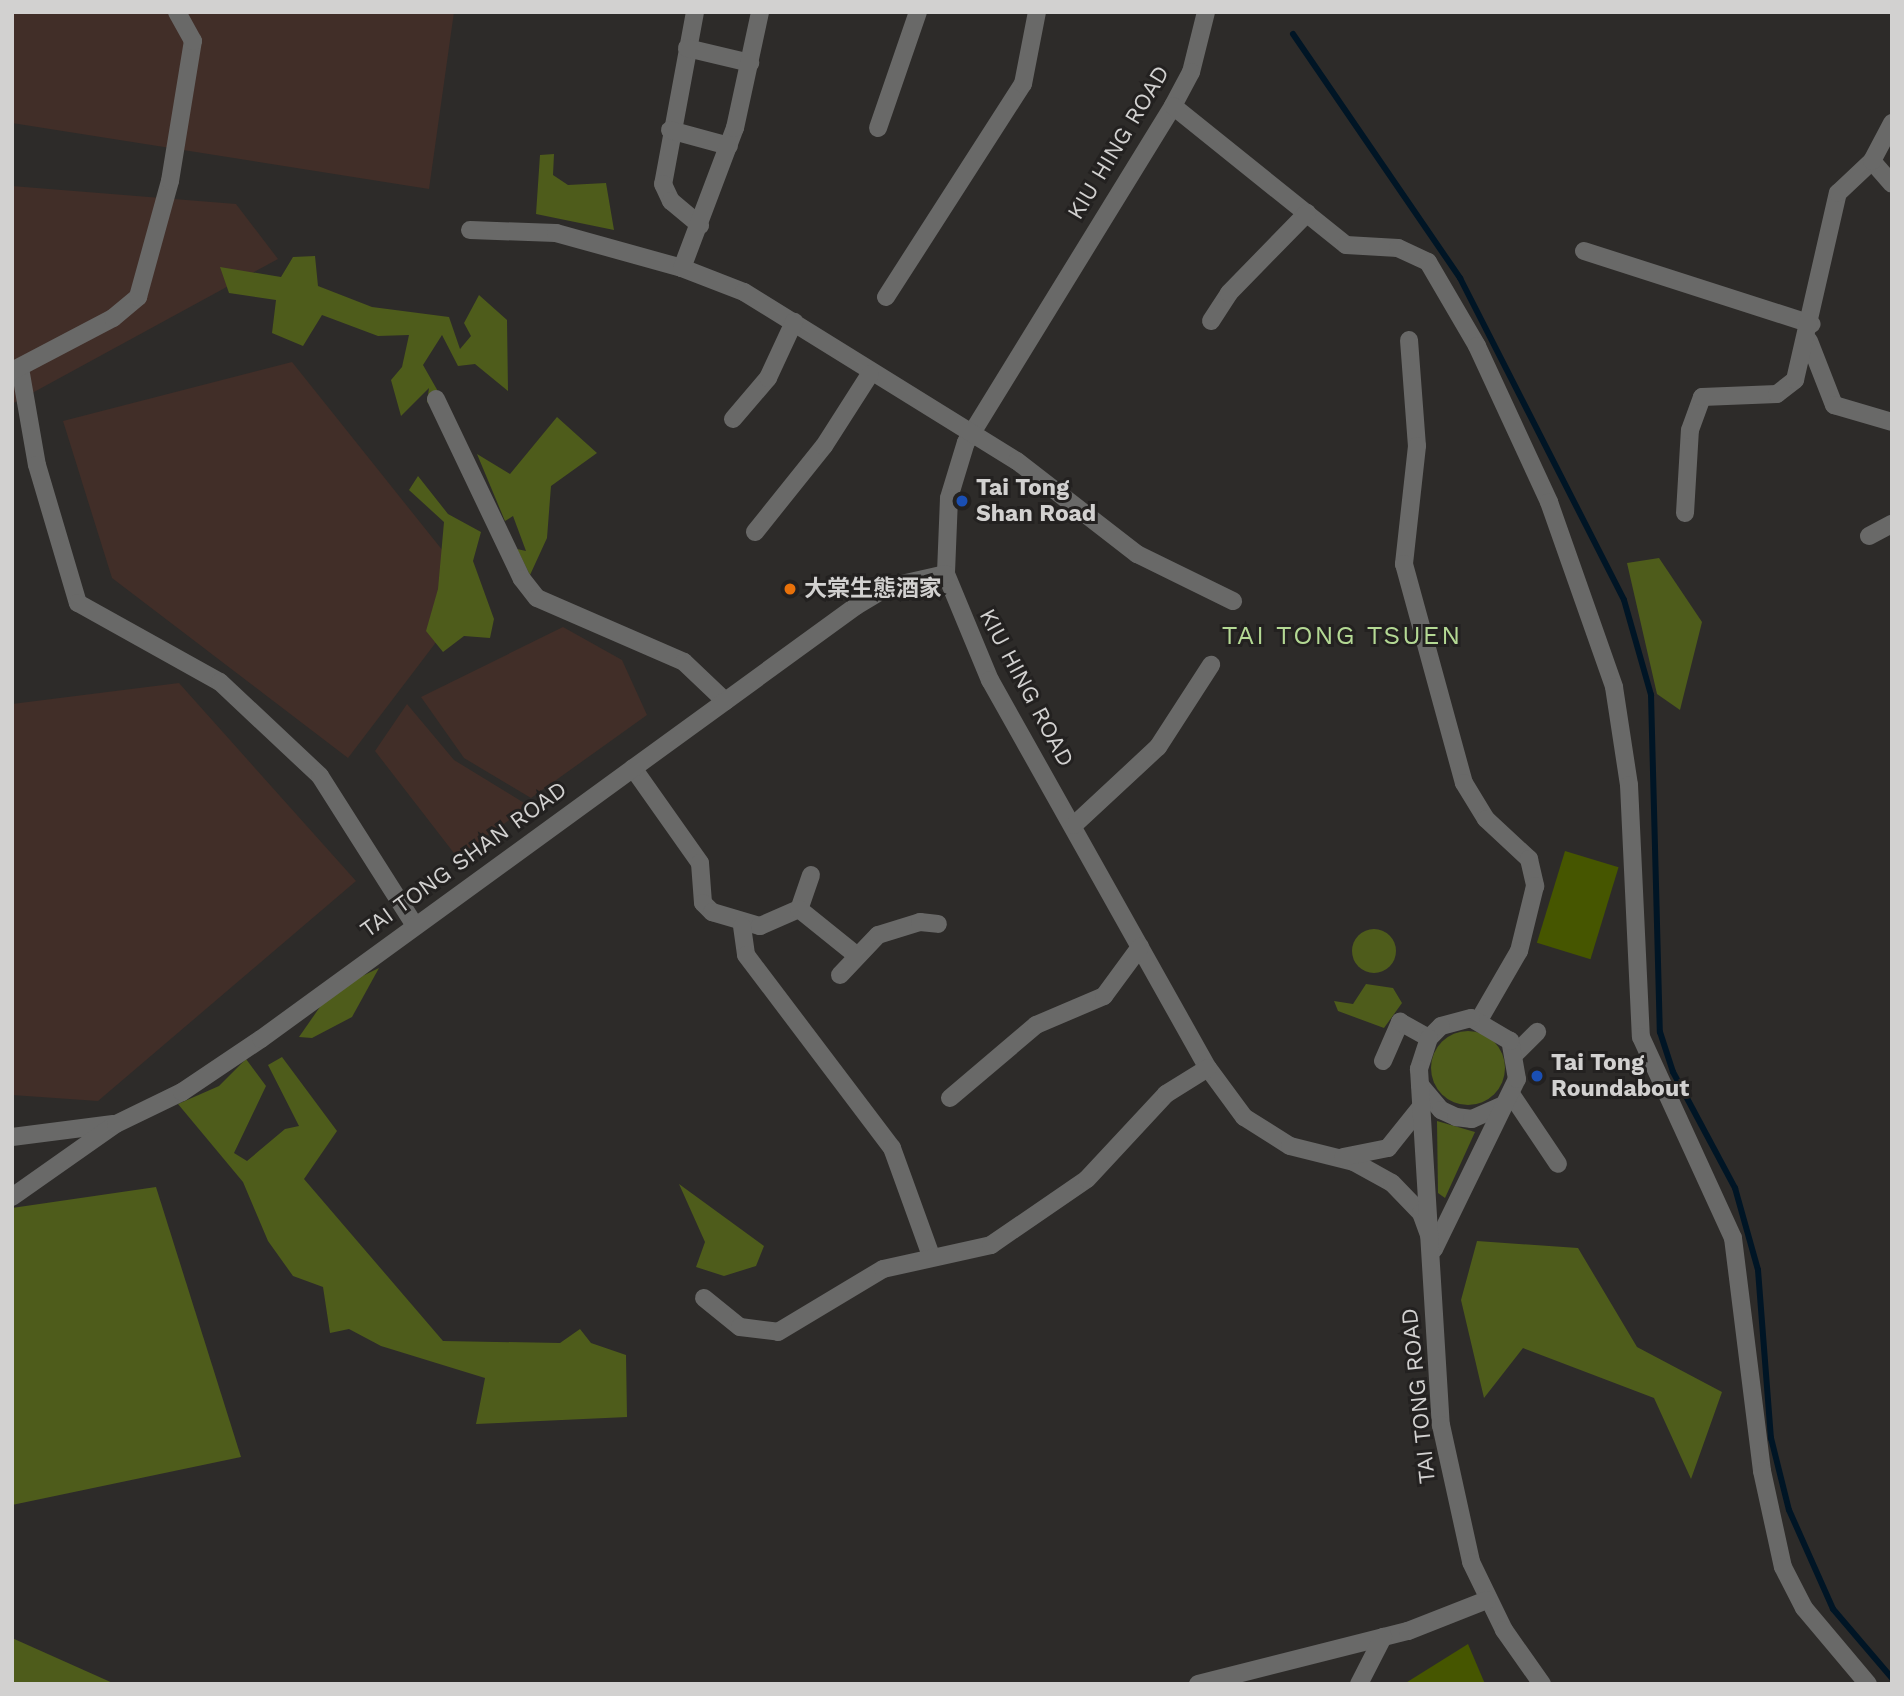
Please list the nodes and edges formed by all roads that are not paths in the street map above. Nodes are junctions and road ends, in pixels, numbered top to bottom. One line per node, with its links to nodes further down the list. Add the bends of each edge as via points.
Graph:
1 (177, 12): 26 (street, via 194,41 170,181 138,297)
2 (695, 12): 7 (street)
3 (760, 12): 8 (street)
4 (918, 12): 11 (street)
5 (1037, 12): 21 (street, via 1023,85)
6 (1206, 12): 9 (street, KIU HING ROAD, via 1191,72)
7 (687, 48): 8 (street); 12 (street)
8 (750, 63): 13 (street)
9 (1173, 106): 16 (street); 31 (street, KIU HING ROAD)
10 (1892, 123): 14 (street)
11 (878, 128)
12 (670, 130): 13 (street); 17 (street, via 663,184 671,201)
13 (729, 146): 17 (street)
14 (1872, 161): 15 (street); 24 (street, via 1838,193)
15 (1892, 184)
16 (1307, 213): 22 (street, via 1228,293); 73 (street, via 1346,245 1398,248 1428,262 1476,346 1549,502 1614,687 1629,785 1641,1037 1733,1238 1762,1471 1783,1567 1804,1608)
17 (700, 225): 20 (street)
18 (470, 230): 20 (street, via 537,229)
19 (1584, 251): 24 (street)
20 (682, 268): 23 (street)
21 (886, 297)
22 (1211, 321)
23 (794, 322): 27 (street); 29 (street, via 768,378)
24 (1810, 333): 30 (street, via 1834,405); 32 (street, via 1795,380 1777,394 1702,397 1690,430)
25 (1409, 340): 50 (street, via 1417,446 1404,564 1464,783 1486,819 1529,859 1535,886 1519,951)
26 (16, 370): 44 (street, via 37,464 78,603 220,682 320,776)
27 (870, 374): 31 (street); 34 (street, via 824,446)
28 (436, 399): 39 (street, via 522,579 537,598 684,662)
29 (733, 419)
30 (1892, 422)
31 (970, 434): 36 (street, KIU HING ROAD, via 949,498); 37 (street, via 1070,497 1137,554)
32 (1685, 513)
33 (1892, 524): 35 (street)
34 (755, 532)
35 (1869, 536)
36 (946, 575): 39 (street, TAI TONG SHAN ROAD, via 888,587); 41 (street, KIU HING ROAD, via 971,644)
37 (1233, 601)
38 (1212, 665): 41 (street, via 1158,747)
39 (725, 701): 40 (street, TAI TONG SHAN ROAD)
40 (633, 768): 44 (street, TAI TONG SHAN ROAD); 46 (street, via 700,863 703,903)
41 (1074, 825): 47 (street, KIU HING ROAD)
42 (811, 875): 43 (street)
43 (799, 909): 46 (street, via 760,926); 48 (street)
44 (414, 924): 60 (street, TAI TONG SHAN ROAD, via 182,1093)
45 (938, 924): 48 (street, via 890,929)
46 (742, 926): 66 (street, via 746,955 892,1148)
47 (1140, 947): 55 (street, KIU HING ROAD); 57 (street, via 1104,996 1036,1025)
48 (856, 955): 49 (street)
49 (840, 975)
50 (1479, 1020): 52 (street, via 1456,1020); 53 (street, via 1500,1030)
51 (1538, 1032): 53 (street)
52 (1429, 1038): 54 (street, via 1400,1023); 56 (street, TAI TONG ROAD)
53 (1516, 1053): 58 (street, TAI TONG ROAD)
54 (1383, 1061)
55 (1208, 1068): 62 (street, KIU HING ROAD, via 1244,1117 1265,1133); 66 (street, via 1166,1094 1087,1179 1035,1218 991,1245)
56 (1419, 1084): 58 (street, via 1441,1110 1456,1117 1472,1118); 59 (street, TAI TONG ROAD)
57 (950, 1098)
58 (1506, 1100): 63 (street); 65 (street, TAI TONG ROAD)
59 (1421, 1103): 62 (street, via 1410,1127 1388,1148); 65 (street, TAI TONG ROAD)
60 (117, 1124): 61 (street); 64 (street, TAI TONG SHAN ROAD)
61 (12, 1137)
62 (1336, 1157): 65 (street, KIU HING ROAD, via 1402,1191 1421,1213)
63 (1558, 1164)
64 (12, 1196)
65 (1434, 1249): 68 (street, TAI TONG ROAD, via 1447,1465 1471,1562)
66 (931, 1256): 67 (street, via 883,1269 778,1332 740,1327)
67 (704, 1298)
68 (1487, 1600): 69 (street); 72 (street, TAI TONG ROAD)
69 (1383, 1637): 70 (street); 71 (street)
70 (1198, 1684)
71 (1359, 1684)
72 (1542, 1684)
73 (1868, 1684)

